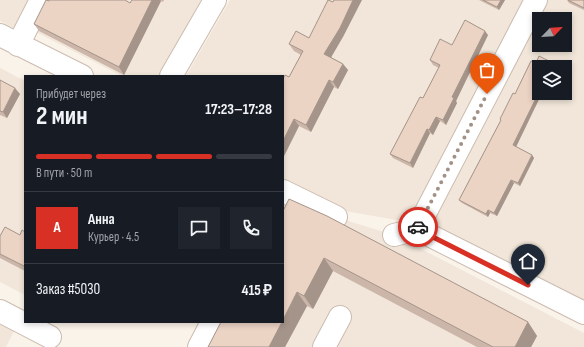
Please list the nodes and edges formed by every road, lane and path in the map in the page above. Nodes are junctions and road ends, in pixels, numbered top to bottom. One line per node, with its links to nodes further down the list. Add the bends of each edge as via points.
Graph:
1 (41, 0): 4 (street)
2 (215, 0): 6 (street)
3 (536, 0): 9 (street)
4 (9, 40): 5 (street)
5 (80, 75)
6 (172, 75)
7 (284, 191): 8 (street)
8 (336, 217)
9 (417, 229): 10 (street); 12 (street)
10 (394, 235)
11 (0, 311): 14 (street)
12 (584, 313)
13 (340, 316): 19 (street)
14 (24, 322)
15 (26, 323): 17 (street)
16 (211, 323): 18 (street)
17 (52, 335)
18 (199, 347)
19 (324, 347)

